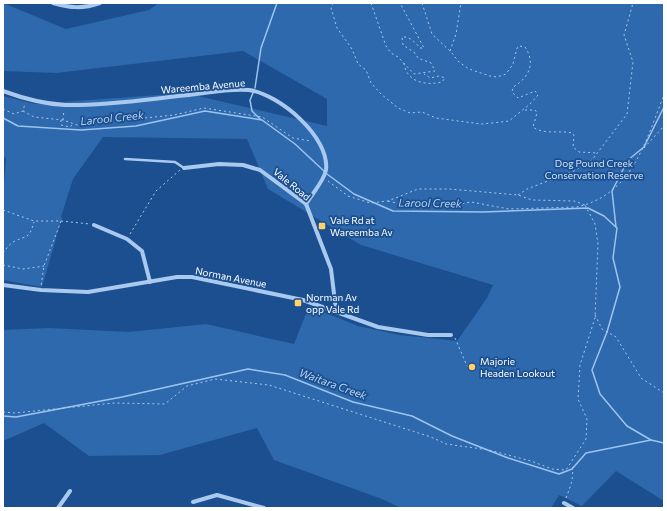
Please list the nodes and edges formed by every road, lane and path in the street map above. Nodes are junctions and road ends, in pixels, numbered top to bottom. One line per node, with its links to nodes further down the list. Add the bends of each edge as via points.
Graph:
1 (53, 3): 2 (street, via 79,8)
2 (100, 3)
3 (332, 3): 17 (path, via 337,28 352,49 358,64 366,70 371,83 381,94 398,108 410,113 422,112 436,118 481,124 509,121)
4 (371, 3): 10 (path, via 386,46)
5 (400, 3): 11 (path, via 424,48 420,48 405,36 402,36 403,45 436,69)
6 (422, 3): 9 (path, via 432,34)
7 (461, 3): 9 (path, via 456,34)
8 (633, 3): 24 (path, via 624,35 633,62 627,114)
9 (450, 51): 17 (path, via 469,69 497,77 506,74 513,64 519,46 524,48 531,60 529,71 526,78 513,87 512,92 518,98 533,90 538,95)
10 (404, 62): 11 (path, via 414,74); 11 (path, via 404,68 418,82 438,83 445,78 430,78)
11 (424, 73)
12 (3, 91): 14 (street, Wareemba Avenue)
13 (664, 95): 23 (path)
14 (26, 98): 15 (street, Wareemba Avenue); 18 (path)
15 (64, 105): 19 (path); 22 (street, Wareemba Avenue, via 238,89 251,90 278,101 302,121)
16 (3, 109): 18 (path, via 14,114)
17 (524, 110): 24 (path, via 534,110 537,113 533,127 535,129 572,133 573,147 579,152)
18 (23, 111): 19 (path, via 34,116)
19 (62, 120): 20 (path); 20 (path, via 61,125 65,127)
20 (73, 124): 22 (path, via 174,114 204,108 262,118 293,138)
21 (664, 126): 23 (path)
22 (319, 142): 27 (street, Wareemba Avenue, via 326,167)
23 (644, 148): 31 (path, via 612,191)
24 (598, 153): 28 (path, via 574,171)
25 (125, 159): 26 (lane, via 175,162)
26 (184, 168): 30 (street, Vale Road, via 219,164 243,165 260,170); 36 (path, via 156,191)
27 (324, 176): 29 (path, via 348,196 370,203); 30 (street, Wareemba Avenue)
28 (518, 195): 29 (path, via 448,188 418,189); 31 (path, via 532,200 574,201)
29 (388, 201): 31 (path, via 427,206 451,206 471,202 509,209)
30 (306, 204): 43 (street, Vale Road, via 331,269)
31 (585, 205): 44 (path, via 594,224 598,244)
32 (3, 210): 33 (path)
33 (34, 221): 34 (path); 37 (path, via 31,232 24,239 14,241)
34 (61, 221): 35 (path); 39 (path)
35 (94, 225): 36 (street)
36 (127, 239): 40 (street, via 142,251)
37 (3, 253)
38 (3, 265): 39 (path, via 23,269)
39 (44, 266): 42 (path)
40 (150, 282): 42 (street, Norman Avenue, via 88,292); 43 (street, Norman Avenue, via 177,277 208,279)
41 (3, 285): 42 (street, Norman Avenue)
42 (41, 290)
43 (336, 310): 45 (street, Norman Avenue, via 378,327 428,335)
44 (595, 314): 47 (path, via 602,329 616,337 641,378); 49 (path, via 580,365 578,399 587,419 586,439)
45 (451, 335): 46 (path, via 456,339 463,360 467,366)
46 (472, 367)
47 (664, 393)
48 (3, 412): 49 (path, via 114,404 165,404 187,386 215,378 269,385 446,444 489,450 552,469 566,470)
49 (572, 464): 52 (path, via 572,480)
50 (70, 491): 53 (street)
51 (192, 502): 54 (street, via 217,495)
52 (564, 503): 55 (street)
53 (58, 508)
54 (264, 508)
55 (573, 508)

